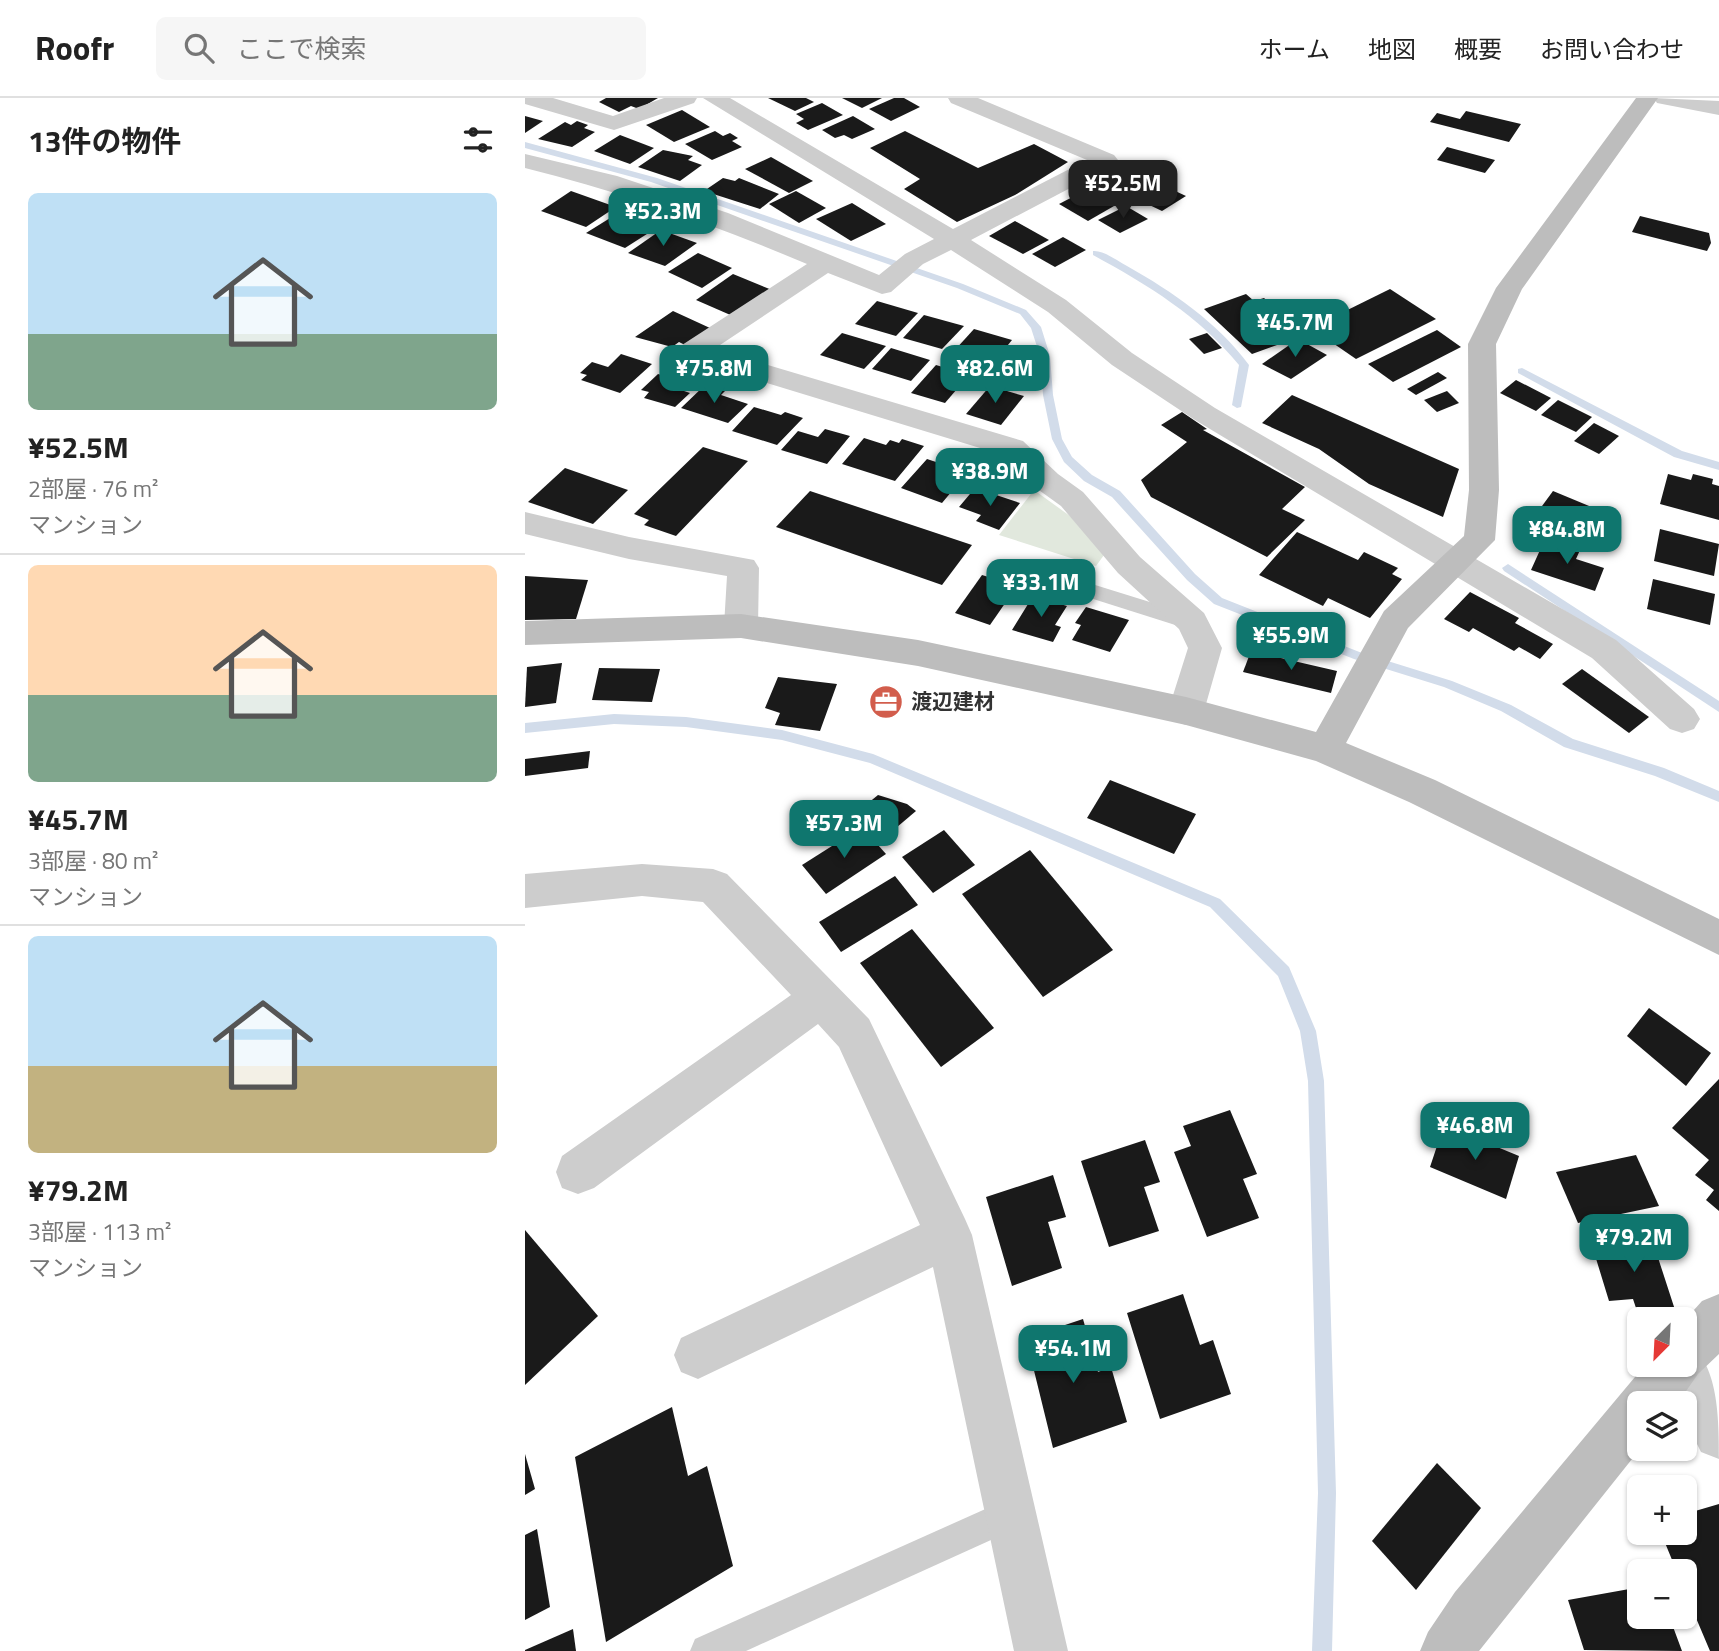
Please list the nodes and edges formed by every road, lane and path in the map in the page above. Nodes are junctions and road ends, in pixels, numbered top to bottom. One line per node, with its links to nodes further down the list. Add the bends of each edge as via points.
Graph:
1 (529, 98): 2 (street, via 614,123)
2 (686, 98)
3 (714, 98): 11 (street)
4 (959, 98): 11 (street, via 1106,160)
5 (1647, 98): 14 (street, via 1509,288 1482,344 1484,490 1479,540)
6 (1665, 98): 7 (street)
7 (1719, 108)
8 (525, 162): 9 (street)
9 (562, 170): 10 (street); 12 (street, via 719,218)
10 (534, 186)
11 (952, 239): 12 (street, via 904,267 882,286); 14 (street, via 1057,306 1122,359 1205,414)
12 (826, 263): 16 (street, via 692,351 1013,448 1072,499 1129,565)
13 (525, 523): 17 (street, via 743,568)
14 (1458, 563): 20 (street, via 1604,649); 21 (street, via 1396,620)
15 (1018, 568): 16 (lane)
16 (1192, 622): 19 (street, via 1205,648)
17 (741, 626): 18 (street); 19 (street, via 918,653)
18 (525, 633)
19 (1185, 711): 21 (street)
20 (1682, 719)
21 (1325, 749): 23 (street, via 1422,791)
22 (525, 891): 24 (street, via 642,880 713,886)
23 (1719, 938)
24 (820, 998): 25 (street); 26 (street, via 854,1033)
25 (578, 1172)
26 (949, 1235): 29 (street); 35 (street)
27 (1719, 1318): 28 (street)
28 (1697, 1342)
29 (698, 1355)
30 (1667, 1377): 32 (street)
31 (1689, 1377): 34 (street)
32 (1656, 1391)
33 (1627, 1427): 36 (street)
34 (1719, 1434)
35 (1010, 1514): 37 (lane); 38 (street)
36 (1469, 1638)
37 (707, 1651)
38 (1041, 1651)

